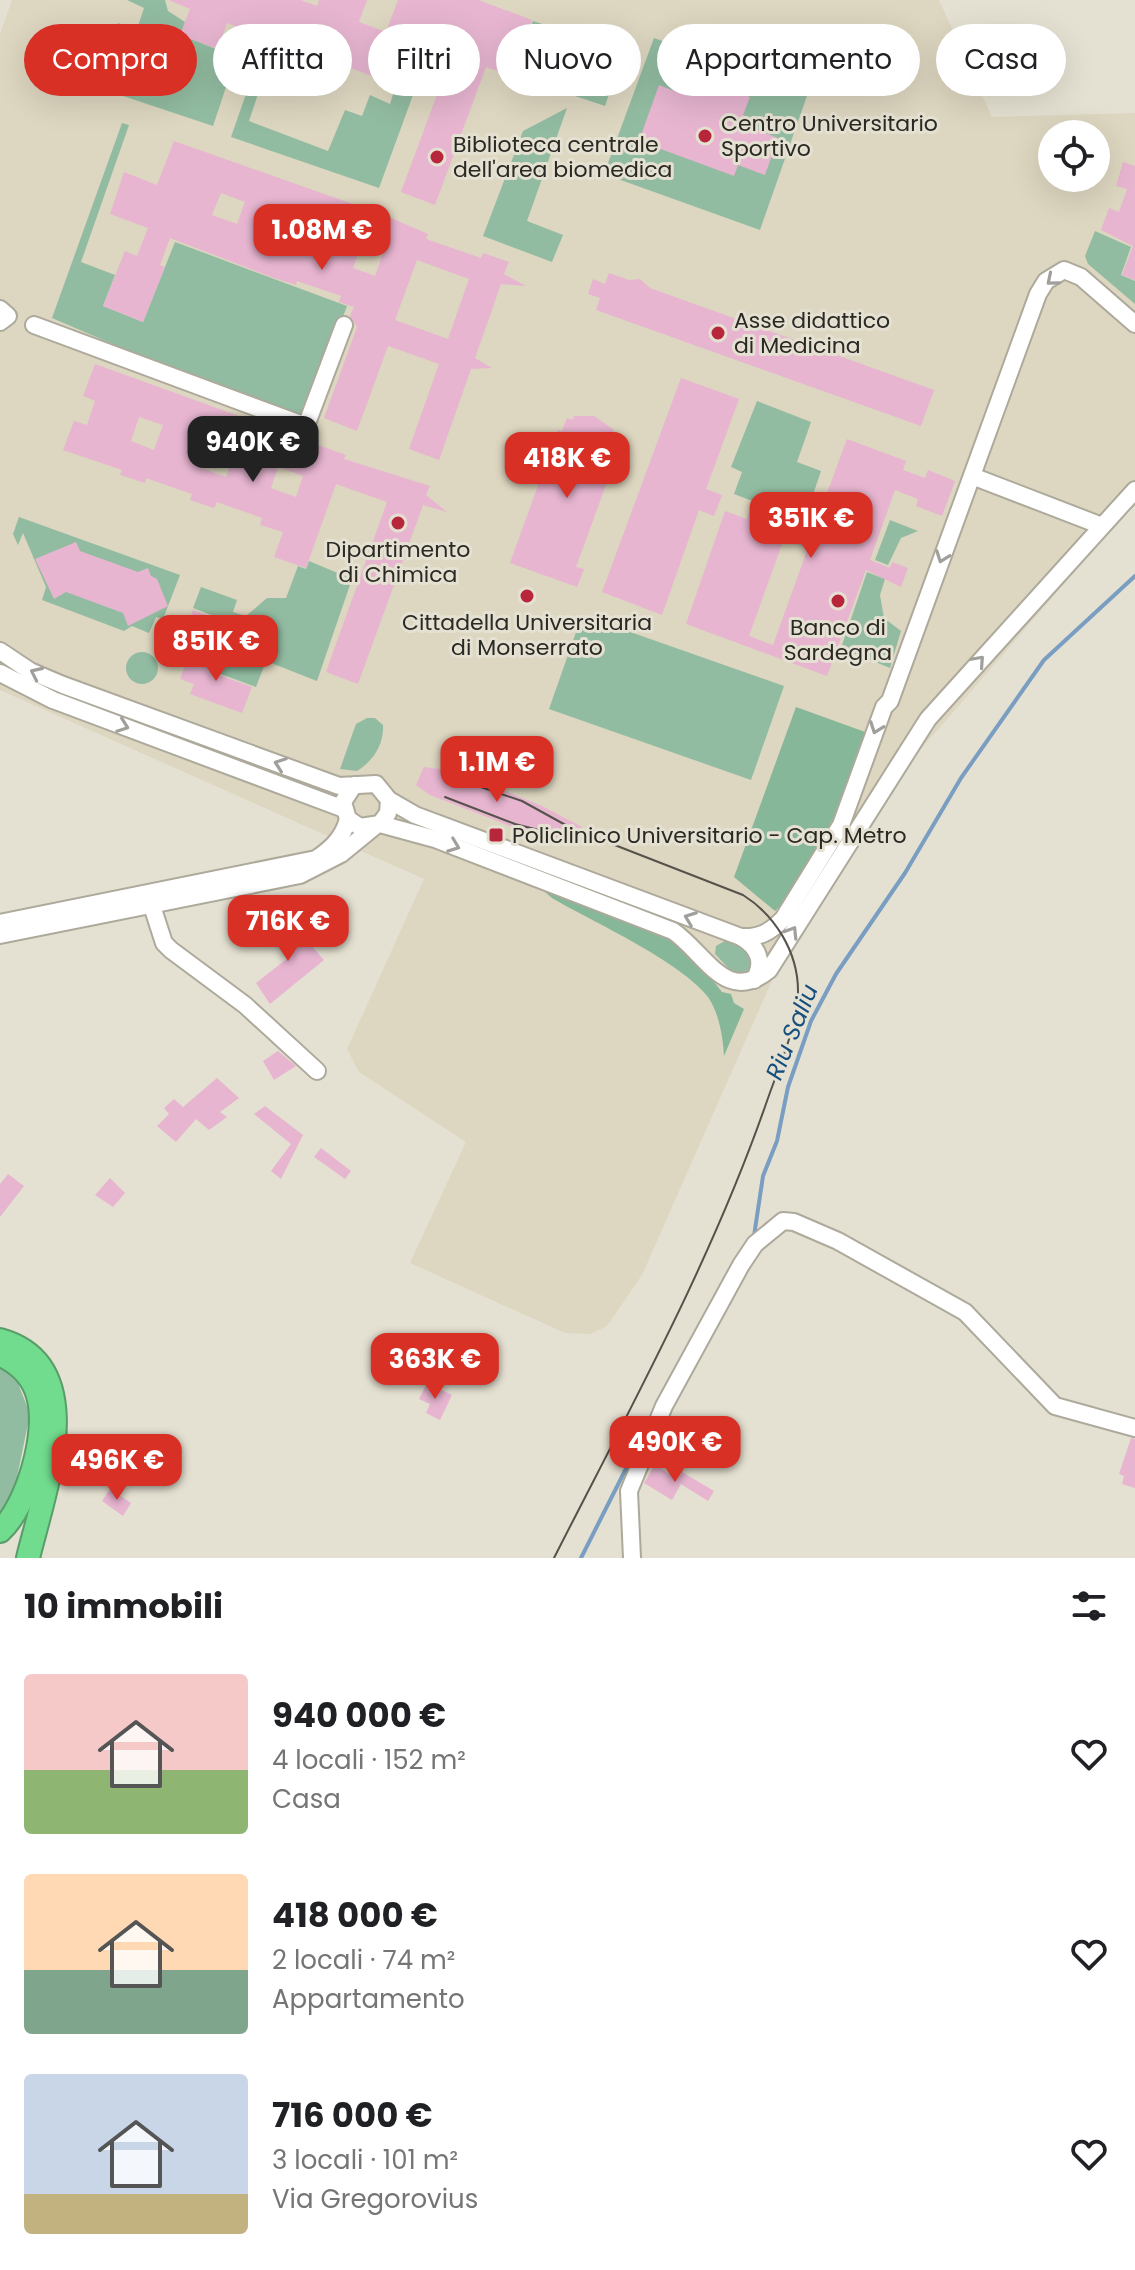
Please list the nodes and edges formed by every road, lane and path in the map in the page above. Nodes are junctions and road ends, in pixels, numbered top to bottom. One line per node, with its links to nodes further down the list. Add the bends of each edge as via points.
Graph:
1 (1135, 324): 4 (street, one-way to 4, via 1081,277 1064,270 1046,281)
2 (34, 325): 3 (street, via 306,426)
3 (344, 325)
4 (972, 476): 6 (street); 16 (street, one-way to 16, via 841,825 783,919 764,934)
5 (1135, 490): 6 (street)
6 (1102, 526): 17 (street, one-way to 6, via 769,970 928,719)
7 (0, 651): 9 (street, one-way to 7, via 339,786 63,685)
8 (0, 673): 11 (street, one-way to 11, via 53,700)
9 (354, 785): 10 (street, via 376,784); 11 (street, via 345,796)
10 (389, 800): 12 (street, via 388,813); 16 (street, one-way to 10, via 415,815)
11 (346, 814): 12 (street, via 360,827); 14 (street, via 345,831 316,859)
12 (377, 825): 13 (street, via 308,872); 17 (street, one-way to 17, via 435,839 673,931 726,980)
13 (152, 906): 15 (street); 18 (street, via 171,950 245,1005)
14 (0, 923)
15 (0, 935)
16 (741, 937): 17 (street, via 759,957)
17 (753, 981)
18 (317, 1071)
19 (0, 1340): 23 (highway, via 20,1348 40,1367 57,1418)
20 (0, 1354): 22 (highway, via 30,1379 41,1415 23,1504)
21 (1135, 1428): 24 (street, via 1055,1406 965,1312 838,1241 783,1221 755,1244 664,1406 629,1491)
22 (0, 1531)
23 (28, 1558)
24 (632, 1558)

